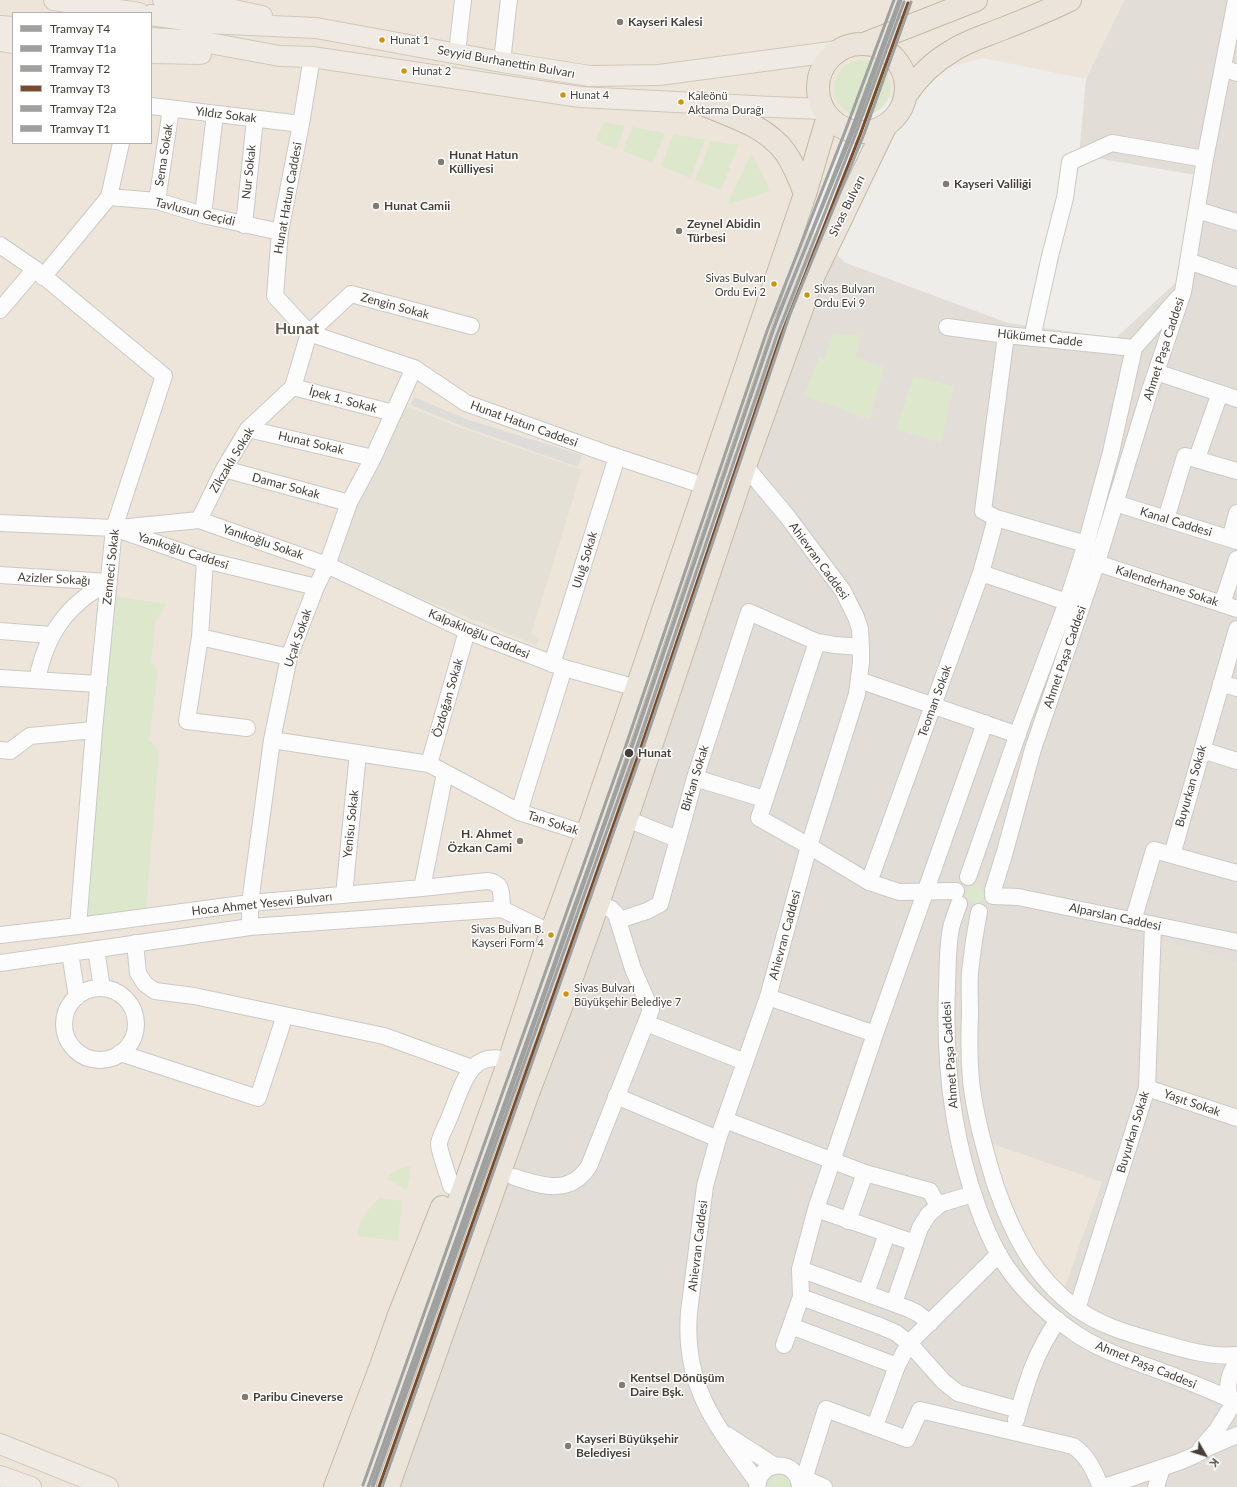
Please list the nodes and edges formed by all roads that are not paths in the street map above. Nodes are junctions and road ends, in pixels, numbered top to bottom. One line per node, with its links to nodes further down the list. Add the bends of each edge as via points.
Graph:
1 (54, 0): 8 (main road)
2 (463, 0): 19 (street)
3 (510, 0): 22 (street)
4 (976, 0): 16 (highway)
5 (1070, 0): 24 (highway, via 952,50 922,75)
6 (176, 1): 12 (main road, via 205,4)
7 (1235, 9): 23 (street)
8 (132, 12)
9 (152, 15): 12 (main road, Seyyid Burhanettin Bulvarı, via 206,23)
10 (0, 26): 11 (main road)
11 (12, 27)
12 (316, 28): 19 (main road, Seyyid Burhanettin Bulvarı)
13 (152, 38): 20 (main road, Seyyid Burhanettin Bulvarı, via 198,42)
14 (0, 42): 15 (main road)
15 (12, 43)
16 (864, 44): 17 (highway); 24 (highway, via 882,49 896,60 904,77)
17 (838, 51): 22 (main road, Seyyid Burhanettin Bulvarı, via 659,76 590,76); 28 (highway, via 825,65 818,82 819,96)
18 (152, 53): 20 (main road)
19 (457, 53): 22 (main road, Seyyid Burhanettin Bulvarı)
20 (280, 56): 21 (main road, Seyyid Burhanettin Bulvarı)
21 (312, 57): 25 (main road, Seyyid Burhanettin Bulvarı, via 580,98); 31 (street, Hunat Hatun Caddesi)
22 (502, 62)
23 (1230, 71): 34 (street)
24 (906, 95): 32 (highway, via 899,112)
25 (700, 103): 28 (main road, Seyyid Burhanettin Bulvarı); 35 (highway, via 759,128 774,140 790,159)
26 (152, 106): 27 (street, Yıldız Sokak)
27 (171, 109): 29 (street, Yıldız Sokak); 37 (street, Sema Sokak)
28 (825, 113): 32 (highway, via 842,128 860,133 878,130); 35 (highway)
29 (215, 114): 30 (street, Yıldız Sokak); 39 (street)
30 (255, 118): 31 (street, Yıldız Sokak); 41 (street, Nur Sokak)
31 (301, 124): 42 (street, Hunat Hatun Caddesi)
32 (886, 125): 65 (highway, Sivas Bulvarı, via 814,275)
33 (120, 144): 36 (street)
34 (1205, 159): 38 (street); 53 (street, via 1112,143 1070,162 1065,198)
35 (805, 194): 68 (highway)
36 (109, 197): 37 (street, Tavlusun Geçidi); 45 (street)
37 (157, 202): 39 (street, Tavlusun Geçidi)
38 (1197, 210): 40 (street); 44 (street)
39 (203, 215): 41 (street, Tavlusun Geçidi)
40 (1237, 222)
41 (244, 225): 42 (street, Tavlusun Geçidi)
42 (280, 232): 51 (street, Hunat Hatun Caddesi, via 275,296)
43 (0, 245): 45 (street, Zenneci Sokak)
44 (1188, 261): 46 (street); 47 (street)
45 (39, 273): 48 (street); 76 (street, Zenneci Sokak, via 164,376)
46 (1237, 278)
47 (1183, 292): 54 (street, Ahmet Paşa Caddesi); 56 (street, Ahmet Paşa Caddesi)
48 (0, 310)
49 (471, 326): 51 (street, Zengin Sokak, via 351,294)
50 (946, 327): 52 (street, Hükümet Cadde)
51 (310, 333): 55 (street, Hunat Hatun Caddesi); 57 (street, Zikzaklı Sokak)
52 (1006, 335): 53 (street, Hükümet Cadde); 72 (street, via 984,511)
53 (1032, 338): 54 (street, Hükümet Cadde)
54 (1134, 348): 78 (street, Ahmet Paşa Caddesi, via 1112,452)
55 (414, 368): 60 (street, Uçak Sokak); 62 (street, Hunat Hatun Caddesi, via 466,403)
56 (1156, 372): 58 (street); 70 (street, Ahmet Paşa Caddesi)
57 (293, 387): 60 (street, İpek 1. Sokak); 61 (street, Zikzaklı Sokak)
58 (1220, 393): 59 (street); 64 (street)
59 (1237, 399)
60 (393, 413): 63 (street, Uçak Sokak)
61 (248, 429): 63 (street, Hunat Sokak); 66 (street, Zikzaklı Sokak)
62 (617, 457): 68 (street, Hunat Hatun Caddesi); 97 (street, Uluğ Sokak)
63 (373, 458): 69 (street, Uçak Sokak)
64 (1197, 458): 67 (street); 73 (street, via 1185,456)
65 (745, 466): 95 (street, Ahievran Caddesi, via 787,516 843,591 856,617); 120 (highway, Sivas Bulvarı)
66 (224, 469): 69 (street, Damar Sokak); 74 (street, Zikzaklı Sokak)
67 (1237, 471)
68 (706, 486): 103 (highway)
69 (349, 503): 82 (street, Uçak Sokak)
70 (1115, 503): 73 (street, Kanal Caddesi); 81 (street, Ahmet Paşa Caddesi)
71 (1237, 513): 77 (street)
72 (996, 518): 78 (street); 83 (street, Teoman Sokak)
73 (1166, 519): 77 (street, Kanal Caddesi)
74 (199, 520): 76 (street); 82 (street, Yanıkoğlu Sokak)
75 (0, 523): 76 (street, Yanıkoğlu Caddesi)
76 (114, 528): 80 (street, Yanıkoğlu Caddesi); 85 (street, Zenneci Sokak)
77 (1233, 540)
78 (1086, 544): 87 (street, Ahmet Paşa Caddesi)
79 (1237, 559): 88 (street)
80 (204, 560): 86 (street, Yanıkoğlu Caddesi); 93 (street)
81 (1097, 564): 88 (street, Kalenderhane Sokak); 130 (street, Ahmet Paşa Caddesi, via 1033,749)
82 (327, 565): 86 (street, Uçak Sokak); 91 (street, Kalpaklıoğlu Caddesi)
83 (981, 573): 87 (street); 105 (street, Teoman Sokak)
84 (0, 576): 85 (street, Azizler Sokağı)
85 (109, 582): 92 (street, via 76,604); 102 (street, Zenneci Sokak)
86 (316, 587): 96 (street, Uçak Sokak)
87 (1067, 602): 109 (street, Ahmet Paşa Caddesi)
88 (1230, 606)
89 (1237, 629): 101 (street, Buyurkan Sokak)
90 (0, 631): 92 (street)
91 (467, 631): 97 (street, Kalpaklıoğlu Caddesi); 115 (street, Özdoğan Sokak)
92 (51, 636): 99 (street, via 44,650)
93 (200, 638): 96 (street); 107 (street, via 187,721)
94 (818, 642): 95 (street, via 835,646); 117 (street, Birkan Sokak, via 749,612); 118 (street)
95 (862, 647): 100 (street, Ahievran Caddesi)
96 (289, 657): 110 (street, Uçak Sokak)
97 (558, 666): 103 (street, Kalpaklıoğlu Caddesi); 119 (street, Uluğ Sokak)
98 (0, 678): 99 (street)
99 (36, 680): 102 (street)
100 (859, 680): 105 (street); 123 (street, Ahievran Caddesi, via 857,694)
101 (1222, 683): 104 (street); 112 (street, Buyurkan Sokak)
102 (99, 684): 108 (street, Zenneci Sokak)
103 (637, 688): 121 (highway)
104 (1237, 688)
105 (933, 706): 106 (street); 127 (street, Teoman Sokak)
106 (985, 723): 109 (street); 129 (street)
107 (247, 728)
108 (94, 730): 111 (street, via 30,736 10,751); 140 (street, Zenneci Sokak)
109 (1018, 735): 126 (street, Ahmet Paşa Caddesi)
110 (272, 740): 113 (street); 133 (street, Uçak Sokak)
111 (0, 750)
112 (1202, 750): 114 (street); 124 (street, Buyurkan Sokak)
113 (358, 753): 115 (street); 131 (street, Yenisu Sokak)
114 (1237, 761)
115 (429, 764): 116 (street, Tan Sokak)
116 (445, 773): 119 (street, Tan Sokak); 128 (street)
117 (695, 778): 118 (street); 122 (street, Birkan Sokak)
118 (764, 799): 123 (street, via 759,818)
119 (519, 812): 121 (street, Tan Sokak)
120 (627, 819): 122 (street); 134 (highway, Sivas Bulvarı)
121 (587, 834): 142 (highway)
122 (677, 839): 137 (street, Birkan Sokak, via 660,904)
123 (809, 846): 127 (street); 151 (street, Ahievran Caddesi)
124 (1172, 855): 125 (street); 138 (street, via 1154,850)
125 (1237, 873)
126 (968, 877): 130 (street, via 974,875 986,879); 132 (street, via 962,880)
127 (869, 882): 129 (street, via 899,892)
128 (422, 888): 131 (street, Hoca Ahmet Yesevi Bulvarı); 135 (street, Hoca Ahmet Yesevi Bulvarı, via 493,881 501,889)
129 (925, 893): 132 (street); 154 (street)
130 (993, 893): 136 (street, via 989,906); 138 (street, Alparslan Caddesi)
131 (344, 895): 133 (street, Hoca Ahmet Yesevi Bulvarı)
132 (957, 898): 136 (street, via 968,911); 169 (street, Ahmet Paşa Caddesi, via 949,944 948,1058 954,1114)
133 (250, 903): 140 (street, Hoca Ahmet Yesevi Bulvarı); 141 (street, Uçak Sokak)
134 (598, 904): 137 (street, via 611,909); 160 (highway, Sivas Bulvarı)
135 (502, 909): 141 (street, Hoca Ahmet Yesevi Bulvarı); 142 (street)
136 (979, 912): 180 (street, Ahmet Paşa Caddesi, via 970,973 969,1036 971,1080 983,1146 1005,1212 1019,1243 1042,1276)
137 (619, 920): 153 (street, via 633,969 651,1010)
138 (1133, 920): 139 (street, Alparslan Caddesi)
139 (1153, 925): 144 (street, Alparslan Caddesi); 159 (street, Buyurkan Sokak)
140 (78, 926): 143 (street, Hoca Ahmet Yesevi Bulvarı)
141 (250, 927): 145 (street, Hoca Ahmet Yesevi Bulvarı)
142 (551, 934): 156 (highway)
143 (0, 935)
144 (1237, 942)
145 (135, 943): 146 (street, Hoca Ahmet Yesevi Bulvarı); 152 (street, via 138,973 145,984 155,991 194,996)
146 (96, 949): 147 (street, Hoca Ahmet Yesevi Bulvarı); 149 (street)
147 (70, 952): 148 (street, Hoca Ahmet Yesevi Bulvarı); 150 (street)
148 (0, 963)
149 (102, 988): 150 (street, via 86,991); 155 (street, via 119,993 135,1013 133,1039)
150 (77, 997): 155 (street, via 68,1009 64,1026 75,1049 81,1054 98,1059 106,1059)
151 (768, 997): 154 (street); 157 (street, Ahievran Caddesi)
152 (285, 1015): 155 (street, via 258,1098); 158 (street, via 384,1036)
153 (646, 1023): 157 (street); 161 (street)
154 (875, 1034): 165 (street)
155 (120, 1053)
156 (509, 1061): 158 (street, via 491,1058); 168 (highway); 205 (highway)
157 (744, 1062): 163 (street, Ahievran Caddesi)
158 (472, 1068): 168 (street, via 439,1144)
159 (1147, 1088): 162 (street, Yaşıt Sokak); 180 (street, Buyurkan Sokak)
160 (528, 1093): 167 (highway); 206 (highway, Sivas Bulvarı)
161 (616, 1096): 164 (street); 167 (street, via 589,1166 579,1178 566,1185 551,1186)
162 (1237, 1118)
163 (725, 1120): 164 (street, Ahievran Caddesi); 165 (street)
164 (718, 1139): 192 (street, Ahievran Caddesi, via 705,1186 688,1328 694,1377)
165 (832, 1161): 166 (street); 171 (street)
166 (865, 1173): 170 (street, via 930,1191); 172 (street)
167 (514, 1177): 207 (highway)
168 (451, 1186): 204 (highway, via 418,1264)
169 (973, 1194): 170 (street, via 949,1200); 175 (street, Ahmet Paşa Caddesi, via 986,1230)
170 (938, 1206): 174 (street, via 924,1221)
171 (816, 1209): 172 (street); 176 (street)
172 (848, 1221): 173 (street)
173 (887, 1234): 174 (street); 177 (street)
174 (915, 1243): 179 (street)
175 (999, 1254): 181 (street, Ahmet Paşa Caddesi, via 1024,1289); 182 (street)
176 (800, 1269): 177 (street); 178 (street)
177 (866, 1293): 179 (street)
178 (801, 1297): 183 (street); 184 (street, via 888,1329)
179 (894, 1303): 182 (street, via 917,1313)
180 (1077, 1309): 186 (street, Ahmet Paşa Caddesi, via 1117,1330 1163,1344 1195,1352)
181 (1058, 1320): 189 (street, Ahmet Paşa Caddesi, via 1072,1332 1097,1346 1213,1391); 190 (street, via 1032,1367)
182 (930, 1323): 184 (street)
183 (791, 1326): 185 (street); 188 (street)
184 (909, 1343): 188 (street); 190 (street, via 944,1382 958,1393)
185 (784, 1345)
186 (1237, 1355)
187 (1237, 1363): 189 (street, via 1228,1381 1228,1393)
188 (897, 1366): 191 (street)
189 (1234, 1405): 196 (street)
190 (1019, 1410): 193 (street)
191 (875, 1426): 193 (street, via 907,1439 920,1410); 199 (street, via 826,1409)
192 (720, 1431): 197 (street, Ahievran Caddesi); 201 (street, Ahievran Caddesi)
193 (1013, 1432): 209 (street, via 1073,1446 1088,1459)
194 (1237, 1435): 196 (street)
195 (0, 1444): 203 (main road)
196 (1195, 1455): 200 (street)
197 (775, 1466): 199 (street, Ahievran Caddesi, via 788,1467); 201 (street, via 764,1472)
198 (0, 1476): 202 (main road)
199 (801, 1481): 208 (street)
200 (1161, 1481): 209 (street)
201 (758, 1485)
202 (31, 1487)
203 (108, 1487)
204 (335, 1487)
205 (356, 1487)
206 (388, 1487)
207 (400, 1487)
208 (824, 1487)
209 (1102, 1487)

